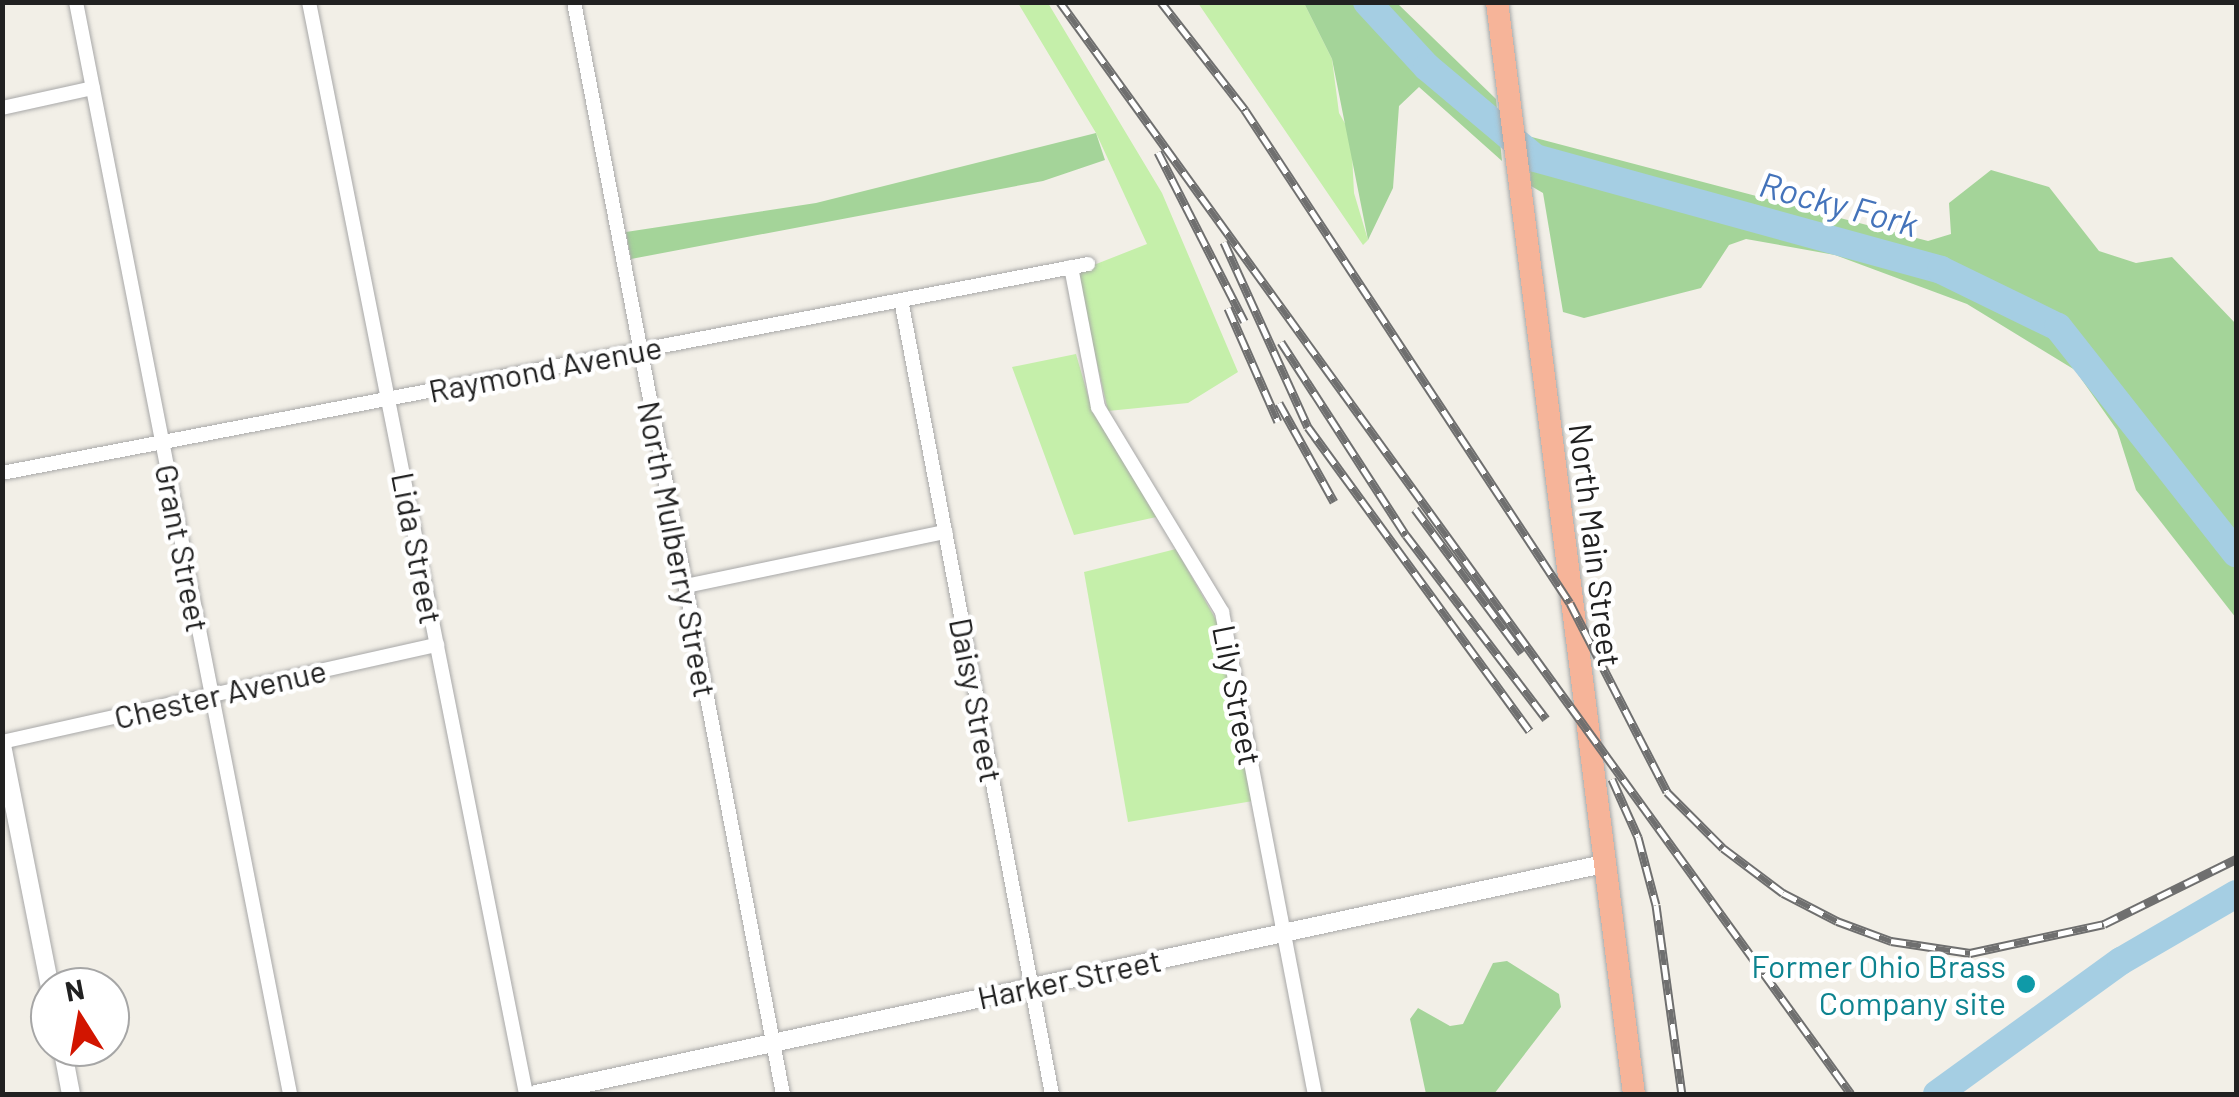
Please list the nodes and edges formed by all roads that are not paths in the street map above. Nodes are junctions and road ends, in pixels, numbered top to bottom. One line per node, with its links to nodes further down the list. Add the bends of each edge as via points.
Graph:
1 (76, 2): 5 (street, Grant Street)
2 (309, 2): 11 (street, Lida Street)
3 (574, 2): 10 (street, North Mulberry Street)
4 (1497, 2): 19 (highway, North Main Street)
5 (93, 88): 6 (street); 12 (street, Grant Street)
6 (2, 108)
7 (1088, 264): 8 (street, Raymond Avenue)
8 (1071, 267): 9 (street, Raymond Avenue); 20 (street, Lily Street, via 1098,407 1222,612)
9 (902, 304): 10 (street, Raymond Avenue); 14 (street, Daisy Street)
10 (640, 350): 11 (street, Raymond Avenue); 15 (street, North Mulberry Street)
11 (388, 398): 12 (street, Raymond Avenue); 16 (street, Lida Street)
12 (162, 442): 13 (street, Raymond Avenue); 17 (street, Grant Street)
13 (2, 473)
14 (945, 532): 15 (street); 22 (street, Daisy Street)
15 (686, 586): 23 (street, North Mulberry Street)
16 (437, 645): 17 (street, Chester Avenue); 27 (street, Lida Street)
17 (212, 696): 18 (street, Chester Avenue); 26 (street, Grant Street)
18 (2, 743): 21 (street)
19 (1603, 864): 20 (street, Harker Street); 32 (highway, North Main Street)
20 (1284, 931): 22 (street, Harker Street); 31 (street, Lily Street)
21 (46, 967)
22 (1032, 986): 23 (street, Harker Street); 30 (street, Daisy Street)
23 (773, 1043): 28 (street, Harker Street); 29 (street, North Mulberry Street)
24 (66, 1067): 25 (street)
25 (71, 1094)
26 (290, 1094)
27 (526, 1094)
28 (536, 1094)
29 (783, 1094)
30 (1052, 1094)
31 (1315, 1094)
32 (1634, 1094)

